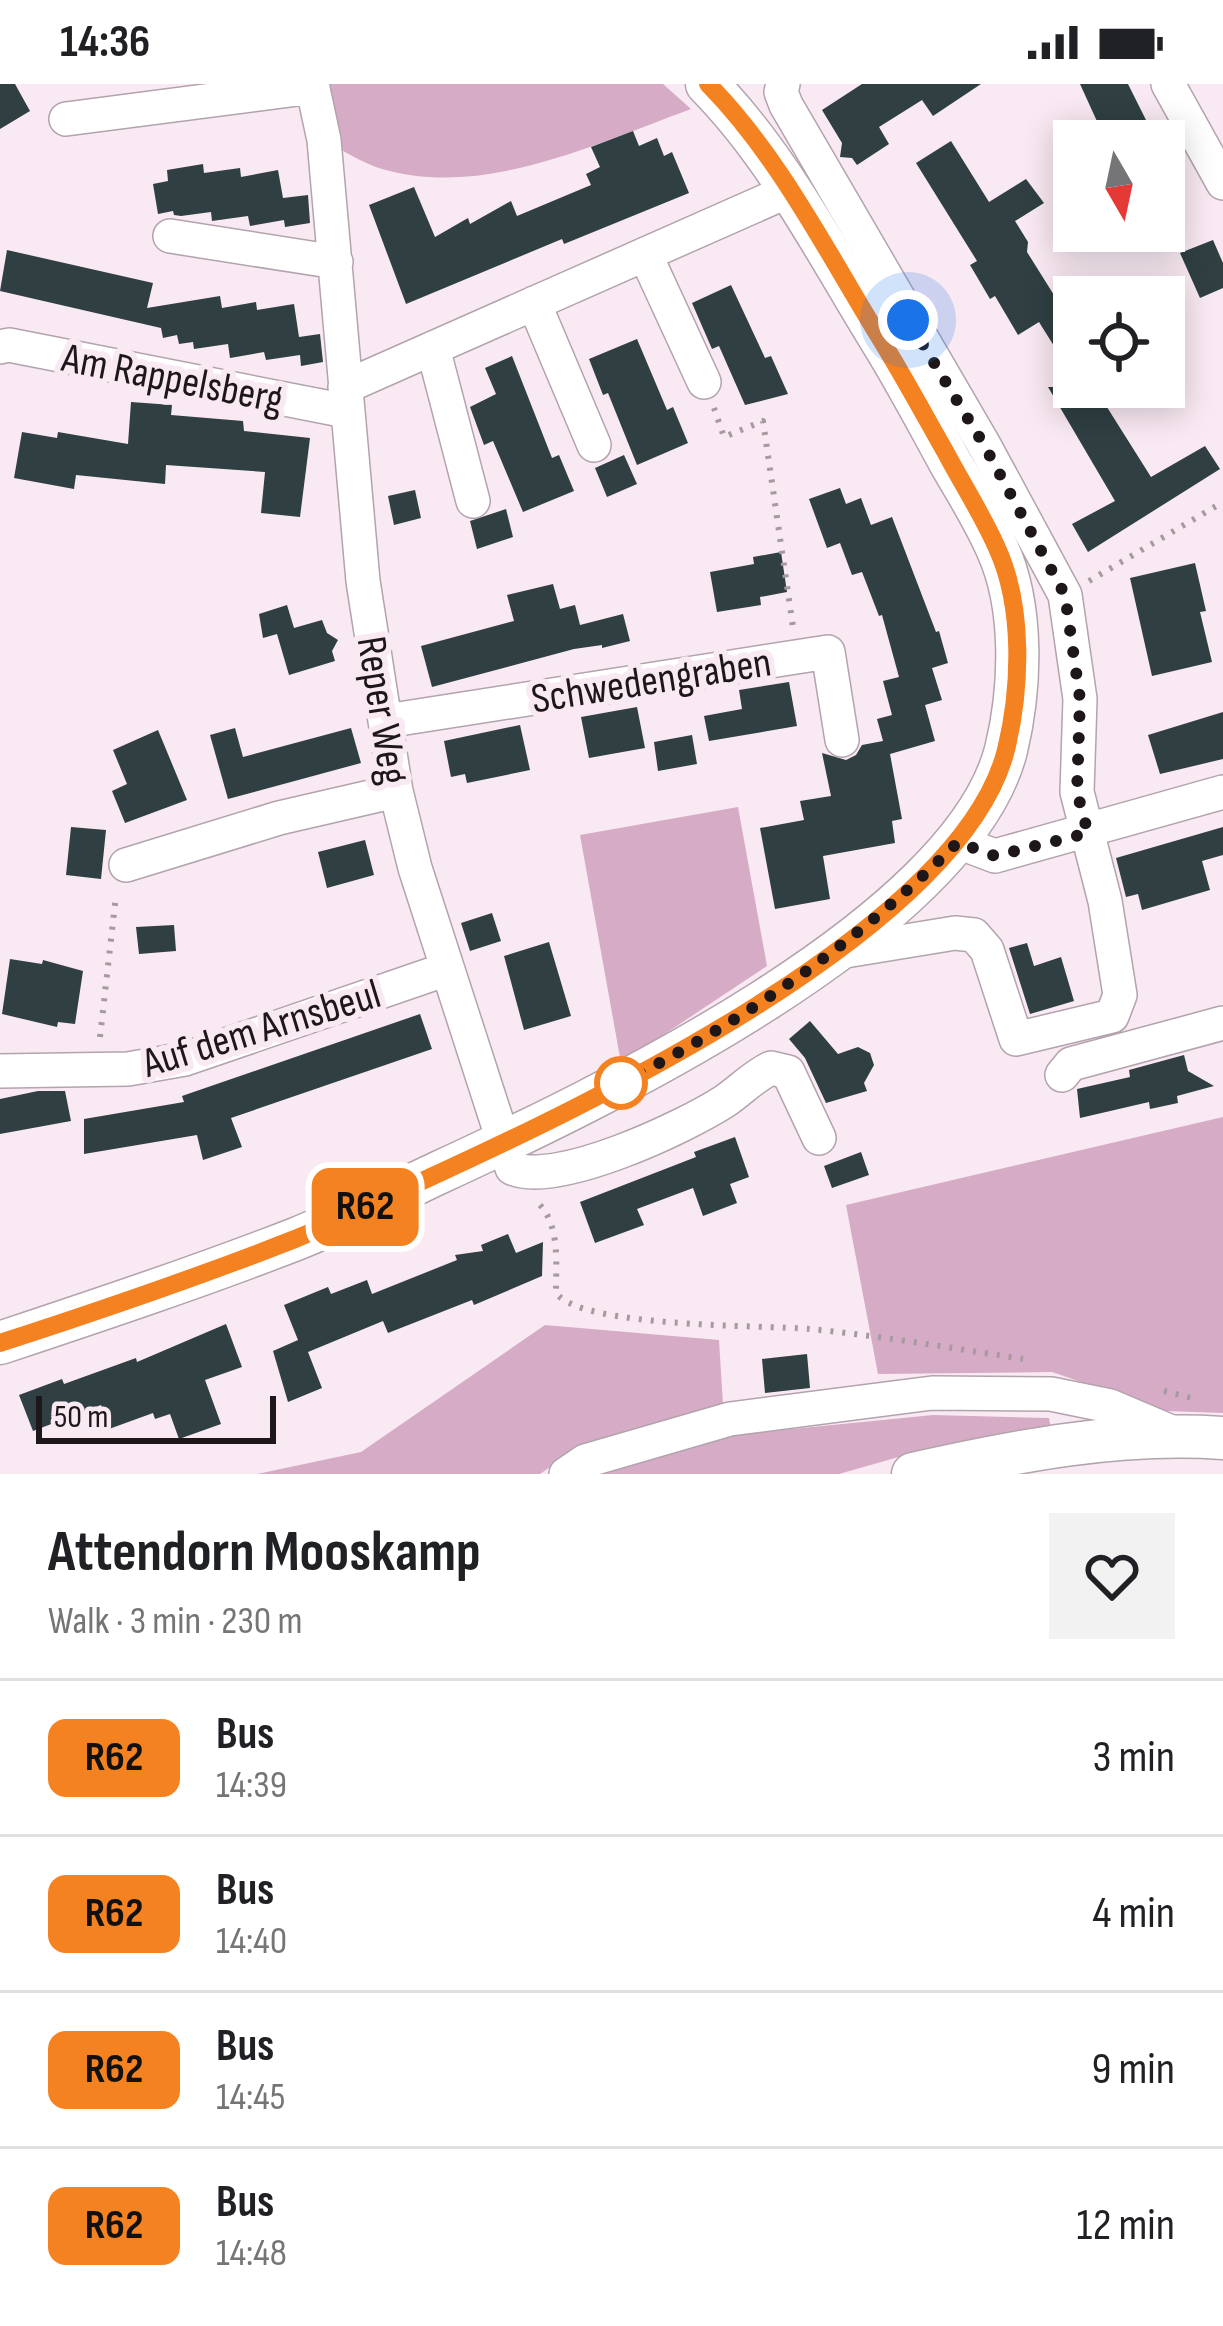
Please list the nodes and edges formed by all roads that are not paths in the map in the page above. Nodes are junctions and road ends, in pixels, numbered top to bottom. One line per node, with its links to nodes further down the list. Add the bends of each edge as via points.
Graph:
1 (707, 84): 7 (main road)
2 (783, 84): 22 (street, via 786,105 1065,595 1080,699 1077,792)
3 (1168, 84): 6 (street)
4 (312, 86): 5 (street, Reper Weg); 10 (street, Reper Weg)
5 (66, 119)
6 (1223, 183)
7 (788, 191): 9 (street, Am Rappelsberg); 23 (main road, via 999,551 1017,665 1005,753)
8 (170, 236): 10 (street)
9 (645, 254): 11 (street, Am Rappelsberg); 14 (street)
10 (336, 262): 15 (street, Reper Weg)
11 (534, 303): 13 (street, Am Rappelsberg); 16 (street)
12 (0, 347): 15 (street, Am Rappelsberg)
13 (433, 348): 15 (street, Am Rappelsberg); 17 (street)
14 (704, 382)
15 (346, 399): 18 (street, Reper Weg)
16 (594, 445)
17 (472, 501)
18 (386, 721): 19 (street, Schwedengraben, via 828,652); 20 (street, Reper Weg)
19 (842, 740)
20 (396, 790): 24 (street); 26 (street, Reper Weg)
21 (1223, 792): 22 (street)
22 (1088, 833): 23 (street, via 995,856); 25 (street, via 1120,995 1112,1016 1016,1039 987,950 974,935)
23 (958, 842): 25 (main road)
24 (126, 865)
25 (833, 953): 31 (main road, via 725,1026)
26 (447, 969): 28 (street, Auf dem Arnsbeul, via 185,1059); 31 (street, Reper Weg)
27 (1223, 1024): 29 (street, via 1071,1064)
28 (0, 1071)
29 (1062, 1075)
30 (819, 1138): 31 (street, via 788,1072 771,1068 683,1126 560,1170 512,1168)
31 (504, 1144): 32 (main road, via 301,1237)
32 (0, 1343)
33 (1217, 1421): 34 (main road)
34 (1178, 1435): 35 (street, via 1111,1406 1051,1394 932,1393 730,1419 585,1461); 36 (main road, via 1067,1442)
35 (566, 1474)
36 (914, 1474)

